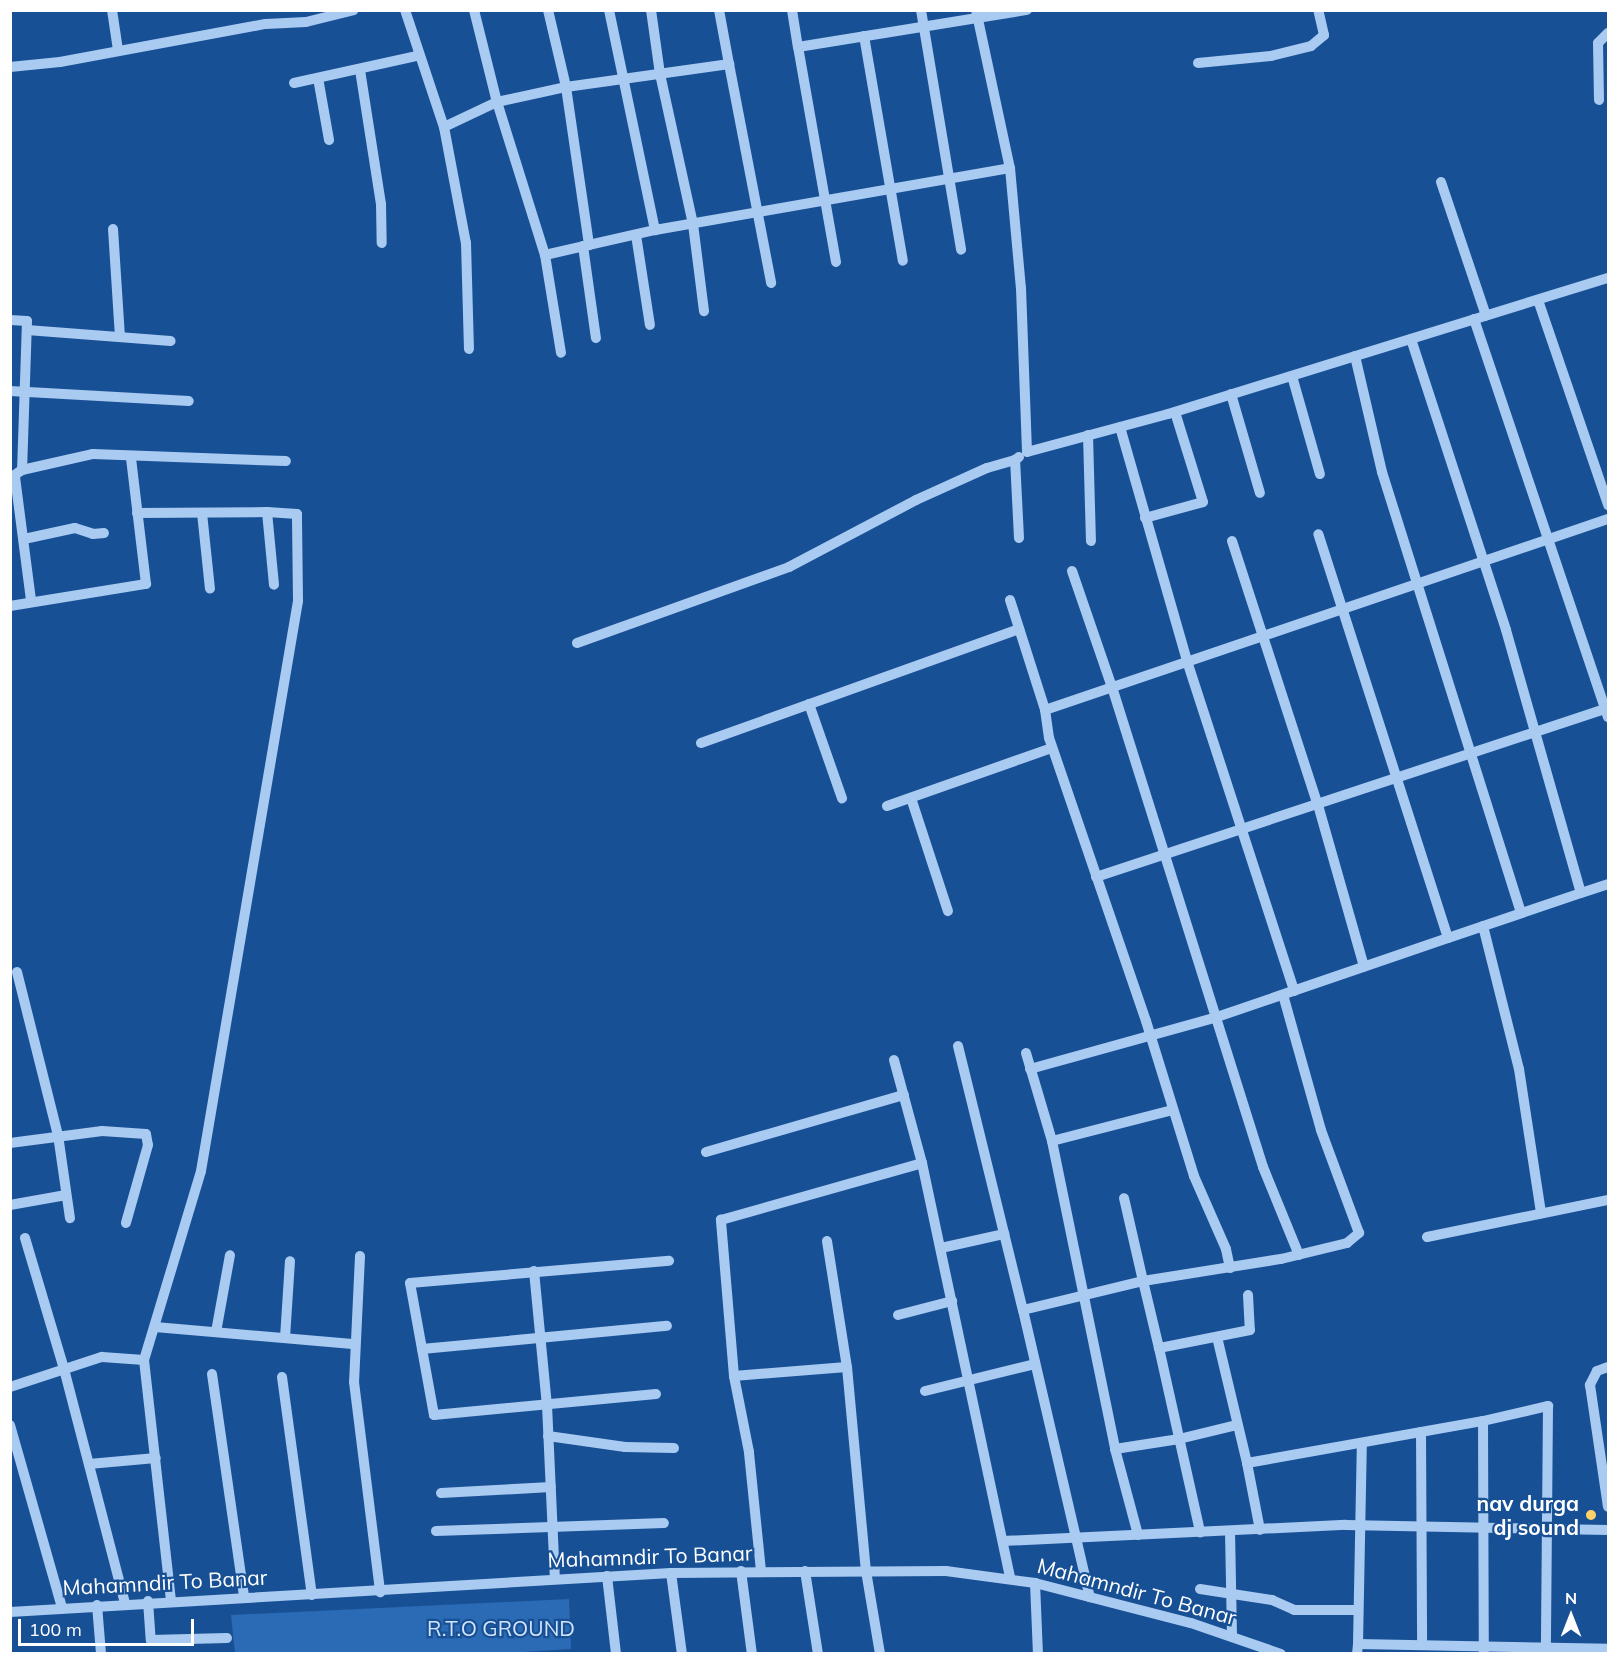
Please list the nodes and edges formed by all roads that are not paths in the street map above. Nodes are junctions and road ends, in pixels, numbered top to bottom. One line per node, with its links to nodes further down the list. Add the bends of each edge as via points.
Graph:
1 (112, 10): 18 (street)
2 (354, 10): 18 (street, via 306,22 266,24)
3 (405, 10): 19 (street)
4 (474, 10): 30 (street)
5 (548, 10): 28 (street)
6 (609, 10): 26 (street)
7 (651, 10): 24 (street)
8 (719, 10): 21 (street)
9 (792, 10): 17 (street)
10 (921, 10): 14 (street)
11 (1027, 10): 13 (street)
12 (1318, 10): 20 (street, via 1324,35 1311,46 1271,56)
13 (977, 15): 14 (street); 33 (street)
14 (924, 26): 16 (street); 34 (street)
15 (1608, 33): 29 (street, via 1598,43)
16 (864, 36): 17 (street); 36 (street)
17 (798, 47): 37 (street)
18 (118, 50): 22 (street)
19 (417, 56): 23 (street); 31 (street)
20 (1198, 63)
21 (729, 64): 24 (street); 38 (street)
22 (10, 67)
23 (360, 70): 25 (street); 43 (street, via 373,146)
24 (660, 74): 26 (street); 39 (street)
25 (318, 78): 27 (street); 32 (street)
26 (622, 79): 28 (street); 41 (street)
27 (294, 83)
28 (566, 87): 30 (street); 44 (street)
29 (1599, 100)
30 (497, 102): 31 (street); 46 (street)
31 (444, 127): 62 (street, via 466,243)
32 (329, 140)
33 (1010, 168): 34 (street); 73 (street, via 1022,288)
34 (950, 180): 36 (street); 45 (street)
35 (1441, 182): 53 (street)
36 (893, 190): 37 (street); 47 (street)
37 (827, 203): 38 (street); 48 (street)
38 (758, 214): 39 (street); 50 (street)
39 (693, 224): 41 (street); 52 (street)
40 (113, 229): 58 (street)
41 (655, 230): 42 (street)
42 (636, 235): 44 (street); 56 (street)
43 (382, 243)
44 (586, 245): 46 (street); 59 (street)
45 (961, 250)
46 (544, 255): 63 (street)
47 (903, 261)
48 (836, 262)
49 (1608, 278): 51 (street)
50 (771, 283)
51 (1538, 300): 53 (street); 80 (street)
52 (704, 311)
53 (1486, 316): 54 (street)
54 (1474, 319): 60 (street); 92 (street)
55 (10, 320): 57 (street, via 27,321)
56 (650, 326)
57 (27, 330): 58 (street); 67 (street)
58 (120, 337): 61 (street)
59 (596, 338)
60 (1411, 339): 64 (street); 93 (street, via 1439,433)
61 (171, 341)
62 (469, 349)
63 (561, 353)
64 (1355, 356): 65 (street); 96 (street, via 1382,472)
65 (1292, 376): 68 (street); 77 (street)
66 (10, 391): 67 (street)
67 (24, 394): 69 (street); 78 (street)
68 (1231, 394): 70 (street); 79 (street)
69 (189, 401)
70 (1175, 412): 71 (street); 84 (street, via 1203,502)
71 (1120, 427): 72 (street); 84 (street)
72 (1088, 435): 73 (street); 90 (street)
73 (1027, 452): 75 (street)
74 (131, 458): 76 (street); 78 (street, via 93,454); 82 (street)
75 (1015, 460): 88 (street); 104 (street, via 916,500 789,567)
76 (286, 461)
77 (1320, 474)
78 (16, 475): 89 (street)
79 (1260, 493)
80 (1608, 505)
81 (267, 512): 83 (street); 95 (street); 171 (street, via 297,514 298,601 201,1171)
82 (137, 513): 83 (street); 99 (street, via 146,584)
83 (202, 513): 97 (street)
84 (1145, 518): 105 (street)
85 (1608, 519): 92 (street)
86 (104, 533): 89 (street, via 75,528)
87 (1318, 534): 101 (street)
88 (1019, 538)
89 (24, 539): 99 (street)
90 (1091, 541)
91 (1232, 541): 103 (street)
92 (1549, 541): 93 (street); 109 (street)
93 (1485, 562): 96 (street); 110 (street)
94 (1072, 572): 106 (street)
95 (274, 585)
96 (1415, 585): 101 (street); 113 (street)
97 (210, 589)
98 (1010, 600): 102 (street)
99 (31, 601): 100 (street)
100 (10, 606)
101 (1342, 608): 103 (street); 114 (street)
102 (1019, 629): 107 (street); 108 (street)
103 (1264, 634): 105 (street); 117 (street)
104 (577, 643)
105 (1187, 661): 106 (street); 119 (street)
106 (1112, 687): 108 (street); 120 (street)
107 (809, 704): 111 (street); 115 (street)
108 (1045, 710): 112 (street)
109 (1608, 712): 110 (street)
110 (1536, 733): 113 (street); 123 (street)
111 (702, 743)
112 (1052, 748): 116 (street); 121 (street)
113 (1472, 754): 114 (street); 125 (street)
114 (1394, 781): 117 (street); 127 (street)
115 (842, 798)
116 (911, 798): 118 (street); 124 (street)
117 (1318, 805): 119 (street); 128 (street)
118 (887, 806)
119 (1242, 830): 120 (street); 130 (street)
120 (1166, 857): 121 (street); 132 (street)
121 (1096, 877): 133 (street)
122 (1608, 884): 123 (street)
123 (1581, 893): 125 (street)
124 (948, 911)
125 (1521, 913): 126 (street)
126 (1483, 926): 127 (street); 149 (street, via 1519,1069)
127 (1448, 938): 128 (street)
128 (1364, 967): 130 (street)
129 (17, 972): 140 (street)
130 (1294, 991): 131 (street)
131 (1283, 995): 132 (street); 158 (street, via 1321,1130 1358,1226 1355,1239 1347,1243)
132 (1217, 1017): 133 (street); 158 (street, via 1263,1167)
133 (1149, 1036): 137 (street); 139 (street)
134 (958, 1046): 152 (street)
135 (1026, 1053): 137 (street)
136 (894, 1060): 138 (street)
137 (1030, 1069): 141 (street)
138 (904, 1095): 143 (street); 144 (street)
139 (1173, 1110): 141 (street); 162 (street)
140 (58, 1135): 142 (street); 145 (street); 151 (street, via 134,1131 148,1137)
141 (1052, 1141): 165 (street)
142 (10, 1143)
143 (706, 1152)
144 (922, 1163): 156 (street); 185 (street, via 721,1220)
145 (66, 1195): 148 (street); 150 (street)
146 (1124, 1198): 164 (street)
147 (1608, 1200): 149 (street)
148 (10, 1205)
149 (1541, 1213): 153 (street)
150 (70, 1218)
151 (126, 1223)
152 (1004, 1234): 156 (street); 168 (street)
153 (1427, 1237)
154 (25, 1238): 183 (street)
155 (827, 1241): 181 (street)
156 (941, 1248): 167 (street)
157 (230, 1255): 172 (street)
158 (1299, 1255): 162 (street)
159 (360, 1256): 176 (street)
160 (291, 1261): 174 (street)
161 (669, 1261): 163 (street)
162 (1230, 1268): 164 (street)
163 (534, 1271): 175 (street); 178 (street, via 410,1283)
164 (1143, 1281): 165 (street); 177 (street)
165 (1085, 1295): 168 (street); 200 (street)
166 (1248, 1295): 173 (street, via 1250,1329)
167 (952, 1301): 169 (street); 187 (street)
168 (1023, 1310): 180 (street)
169 (898, 1316)
170 (667, 1326): 175 (street)
171 (155, 1327): 172 (street); 179 (street)
172 (216, 1332): 174 (street)
173 (1217, 1337): 177 (street); 194 (street)
174 (285, 1338): 176 (street)
175 (540, 1339): 178 (street); 191 (street)
176 (356, 1344): 231 (street, via 354,1382)
177 (1159, 1348): 197 (street)
178 (422, 1349): 191 (street, via 434,1415)
179 (144, 1360): 183 (street, via 102,1357); 201 (street)
180 (1035, 1364): 187 (street); 219 (street)
181 (847, 1366): 185 (street); 224 (street)
182 (1608, 1367): 206 (street, via 1598,1371 1590,1385)
183 (64, 1369): 188 (street); 203 (street)
184 (212, 1374): 234 (street)
185 (734, 1376): 222 (street, via 749,1452)
186 (282, 1377): 232 (street)
187 (969, 1381): 189 (street); 220 (street)
188 (10, 1387)
189 (925, 1391)
190 (656, 1394): 191 (street)
191 (547, 1405): 196 (street)
192 (1483, 1420): 195 (street); 211 (street); 212 (street, via 1548,1406)
193 (10, 1425): 240 (street)
194 (1237, 1425): 197 (street); 202 (street)
195 (1421, 1432): 198 (street); 210 (street)
196 (548, 1436): 199 (street, via 625,1447); 204 (street)
197 (1179, 1439): 200 (street); 217 (street)
198 (1362, 1444): 202 (street); 208 (street)
199 (674, 1448)
200 (1115, 1449): 218 (street)
201 (156, 1458): 203 (street); 236 (street)
202 (1247, 1463): 213 (street)
203 (89, 1464): 238 (street)
204 (551, 1487): 205 (street); 209 (street)
205 (441, 1493)
206 (1608, 1507)
207 (664, 1523): 209 (street)
208 (1361, 1526): 210 (street); 213 (street); 241 (street)
209 (553, 1527): 215 (street); 228 (street)
210 (1424, 1527): 211 (street); 245 (street)
211 (1486, 1528): 212 (street); 248 (street)
212 (1547, 1529): 214 (street); 246 (street)
213 (1260, 1530): 216 (street)
214 (1608, 1530)
215 (436, 1531)
216 (1230, 1531): 217 (street); 233 (street)
217 (1200, 1532): 218 (street)
218 (1138, 1535): 219 (street)
219 (1075, 1538): 220 (street); 235 (street)
220 (1003, 1541): 227 (street)
221 (741, 1571): 222 (street, Mahamndir To Banar); 225 (street, Mahamndir To Banar); 253 (street)
222 (761, 1571): 223 (street, Mahamndir To Banar)
223 (805, 1571): 224 (street, Mahamndir To Banar); 254 (street)
224 (866, 1571): 227 (street, Mahamndir To Banar, via 946,1571); 255 (street)
225 (671, 1573): 226 (street, Mahamndir To Banar); 252 (street)
226 (607, 1576): 228 (street, Mahamndir To Banar); 251 (street)
227 (1010, 1577): 229 (street, Mahamndir To Banar)
228 (555, 1578): 231 (street, Mahamndir To Banar)
229 (1035, 1583): 235 (street, Mahamndir To Banar); 256 (street)
230 (1200, 1589): 233 (street)
231 (380, 1592): 232 (street, Mahamndir To Banar)
232 (312, 1595): 234 (street, Mahamndir To Banar)
233 (1232, 1595): 241 (street, via 1272,1600 1294,1610); 243 (street)
234 (244, 1597): 236 (street, Mahamndir To Banar)
235 (1090, 1597): 243 (street, Mahamndir To Banar)
236 (171, 1600): 237 (street, Mahamndir To Banar)
237 (148, 1602): 238 (street, Mahamndir To Banar); 244 (street, via 151,1640)
238 (125, 1603): 239 (street, Mahamndir To Banar)
239 (97, 1605): 240 (street, Mahamndir To Banar); 250 (street)
240 (62, 1607): 242 (street, Mahamndir To Banar)
241 (1358, 1610): 247 (street)
242 (10, 1612)
243 (1232, 1637): 257 (street, Mahamndir To Banar)
244 (227, 1638)
245 (1422, 1644): 247 (street); 248 (street)
246 (1546, 1647): 248 (street); 249 (street)
247 (1357, 1648)
248 (1485, 1649)
249 (1608, 1649)
250 (101, 1653)
251 (616, 1653)
252 (682, 1653)
253 (752, 1653)
254 (818, 1653)
255 (880, 1653)
256 (1038, 1653)
257 (1281, 1653)

